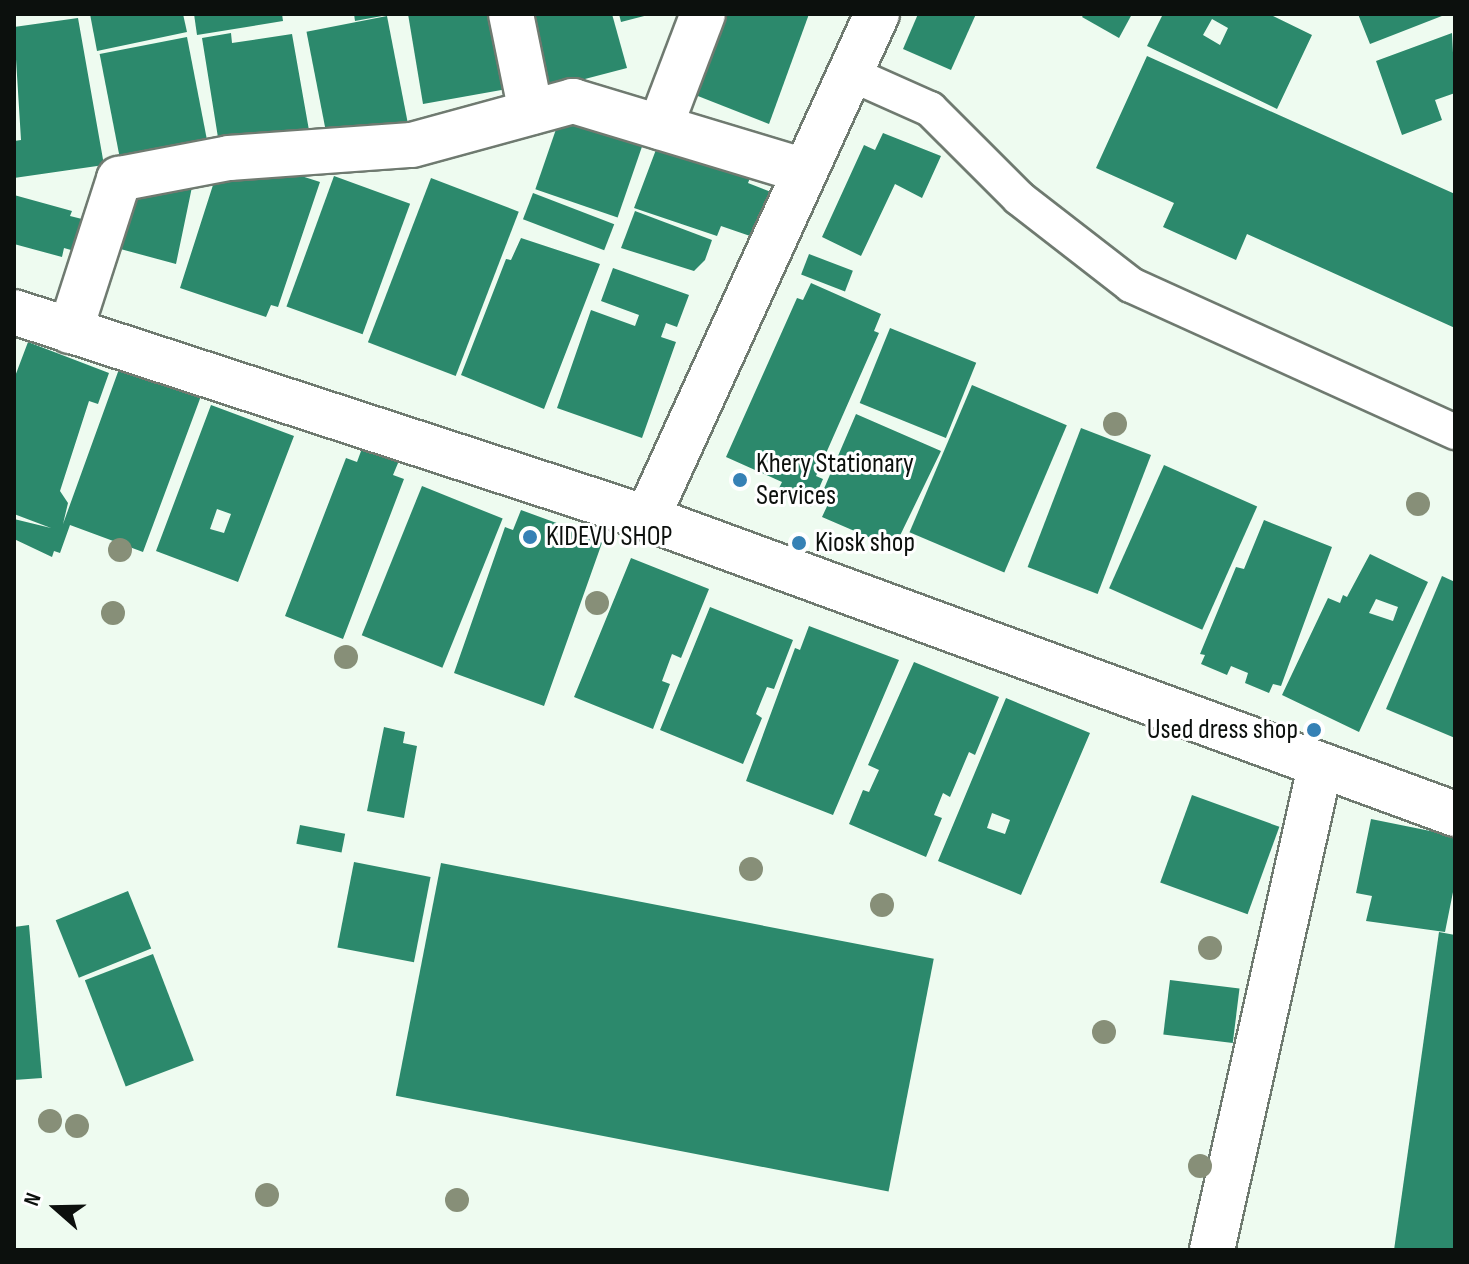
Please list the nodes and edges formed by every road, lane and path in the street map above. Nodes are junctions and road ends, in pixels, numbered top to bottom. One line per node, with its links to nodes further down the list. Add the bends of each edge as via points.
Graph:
1 (511, 14): 5 (street)
2 (703, 14): 6 (street)
3 (877, 14): 4 (street)
4 (849, 73): 7 (street); 10 (lane, via 930,109 1019,198 1131,285)
5 (531, 112): 6 (street, via 573,101); 9 (street, via 412,145 229,158 119,179)
6 (660, 127): 7 (street)
7 (802, 170): 11 (street)
8 (14, 312): 9 (street)
9 (70, 331): 11 (street)
10 (1455, 432)
11 (647, 518): 12 (street)
12 (1320, 765): 13 (street); 14 (street)
13 (1455, 814)
14 (1212, 1250)

